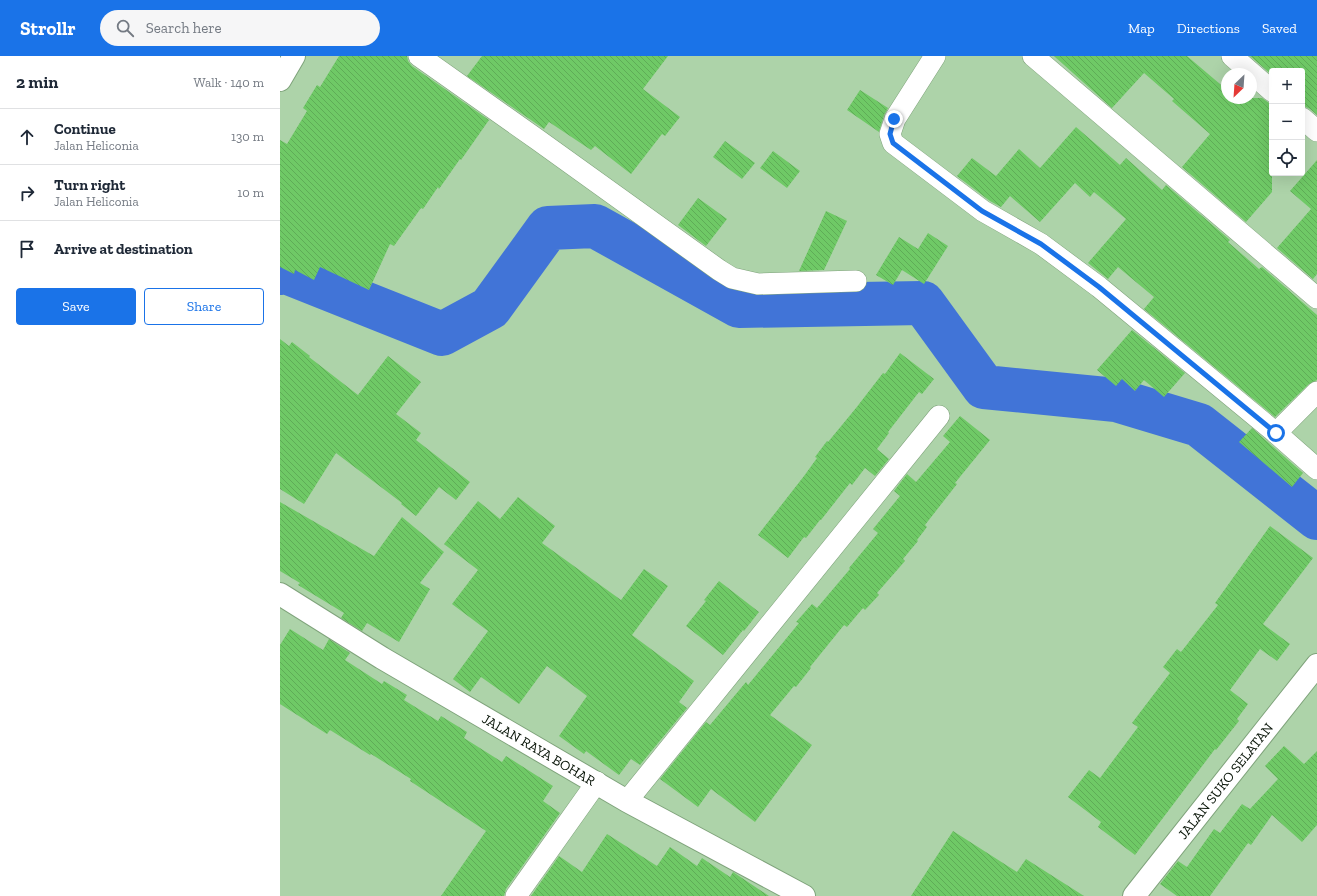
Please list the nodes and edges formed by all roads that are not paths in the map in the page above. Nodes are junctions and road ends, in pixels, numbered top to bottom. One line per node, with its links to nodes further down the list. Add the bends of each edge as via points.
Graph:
1 (294, 56): 6 (street)
2 (419, 56): 10 (street, via 732,278 758,284)
3 (935, 56): 14 (street, via 894,119 890,134 893,143 982,211 1041,244 1099,287)
4 (1033, 56): 11 (street)
5 (1232, 56): 7 (street)
6 (280, 80)
7 (1269, 88)
8 (1305, 121): 9 (street)
9 (1317, 131)
10 (856, 282)
11 (1317, 298)
12 (1317, 392): 14 (street)
13 (939, 416): 19 (street)
14 (1276, 433): 15 (street)
15 (1317, 469)
16 (280, 594): 18 (street, JALAN RAYA BOHAR, via 382,658)
17 (1317, 665): 22 (street, JALAN SUKO SELATAN)
18 (597, 782): 19 (street, JALAN RAYA BOHAR); 20 (street)
19 (627, 801): 21 (street, JALAN RAYA BOHAR)
20 (516, 896)
21 (804, 896)
22 (1134, 896)

